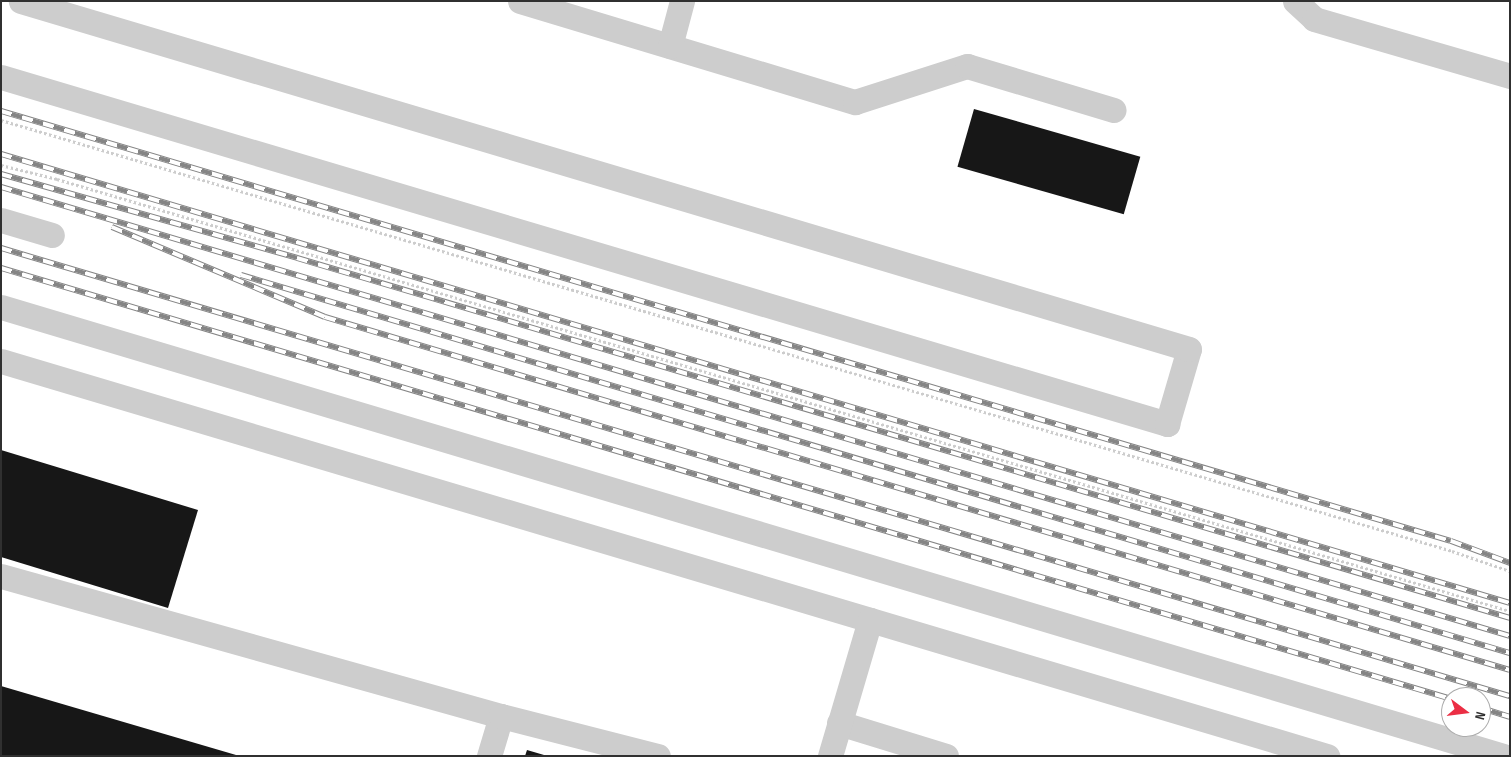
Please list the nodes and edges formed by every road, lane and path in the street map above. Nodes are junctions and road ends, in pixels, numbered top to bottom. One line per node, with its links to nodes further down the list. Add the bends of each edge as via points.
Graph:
1 (21, 1): 7 (lane, via 1189,349 1167,424)
2 (520, 1): 5 (lane)
3 (682, 1): 5 (lane)
4 (1295, 1): 6 (lane, via 1314,19)
5 (670, 46): 8 (lane, via 855,102 967,66)
6 (1510, 76)
7 (1, 77)
8 (1114, 110)
9 (1, 120): 15 (path, via 1410,538)
10 (1, 165): 17 (path)
11 (1, 220): 12 (lane)
12 (52, 235)
13 (1, 307): 26 (lane)
14 (1, 361): 18 (lane)
15 (1510, 571)
16 (1, 576): 19 (lane)
17 (1510, 611)
18 (870, 620): 20 (lane); 25 (lane)
19 (501, 716): 21 (lane); 22 (lane)
20 (840, 723): 23 (lane); 24 (lane)
21 (489, 756)
22 (658, 756)
23 (830, 756)
24 (946, 756)
25 (1326, 756)
26 (1503, 756)

